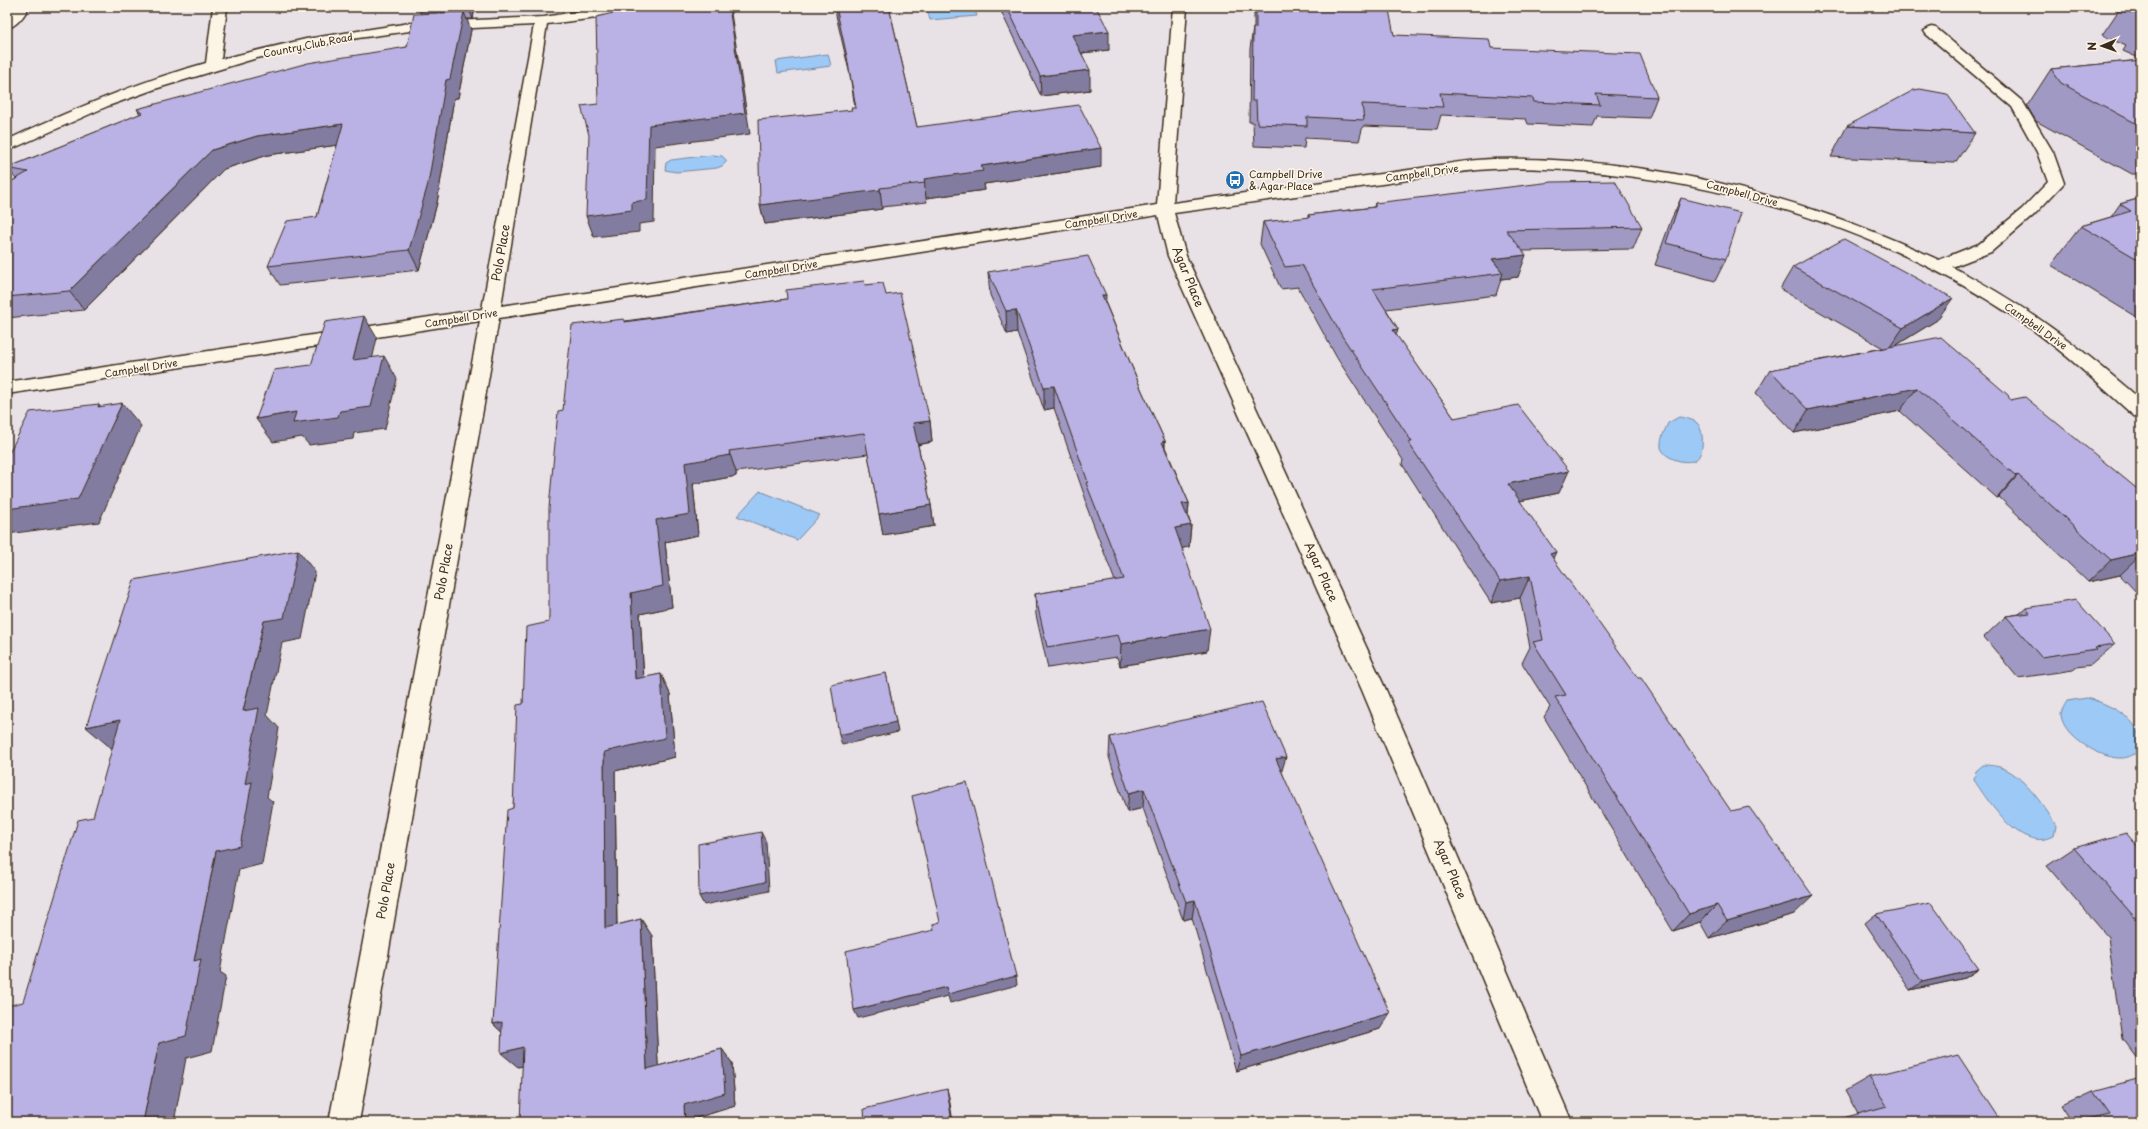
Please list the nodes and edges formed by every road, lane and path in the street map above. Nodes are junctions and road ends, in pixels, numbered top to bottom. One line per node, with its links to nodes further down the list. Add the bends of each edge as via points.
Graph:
1 (22, 7): 6 (street)
2 (220, 7): 8 (street)
3 (623, 7): 5 (street, Country Club Road, via 580,17)
4 (1180, 7): 10 (street, Agar Place, via 1165,172)
5 (541, 22): 8 (street, Country Club Road, via 476,22 410,27 285,48); 12 (street, Polo Place)
6 (7, 24)
7 (1931, 31): 11 (street, via 2018,106 2045,152 2056,183 2028,212 1985,248)
8 (214, 66): 9 (street, Country Club Road, via 154,84 93,107)
9 (7, 146)
10 (1165, 209): 11 (street, Campbell Drive, via 1491,164 1593,166 1667,176 1766,198 1838,222); 12 (street, Campbell Drive); 16 (street, Agar Place, via 1178,256 1374,690)
11 (1937, 267): 14 (street, Campbell Drive, via 1972,284 2037,325 2087,362)
12 (491, 314): 13 (street, Campbell Drive); 15 (street, Polo Place)
13 (7, 388)
14 (2141, 410)
15 (344, 1122)
16 (1557, 1122)

